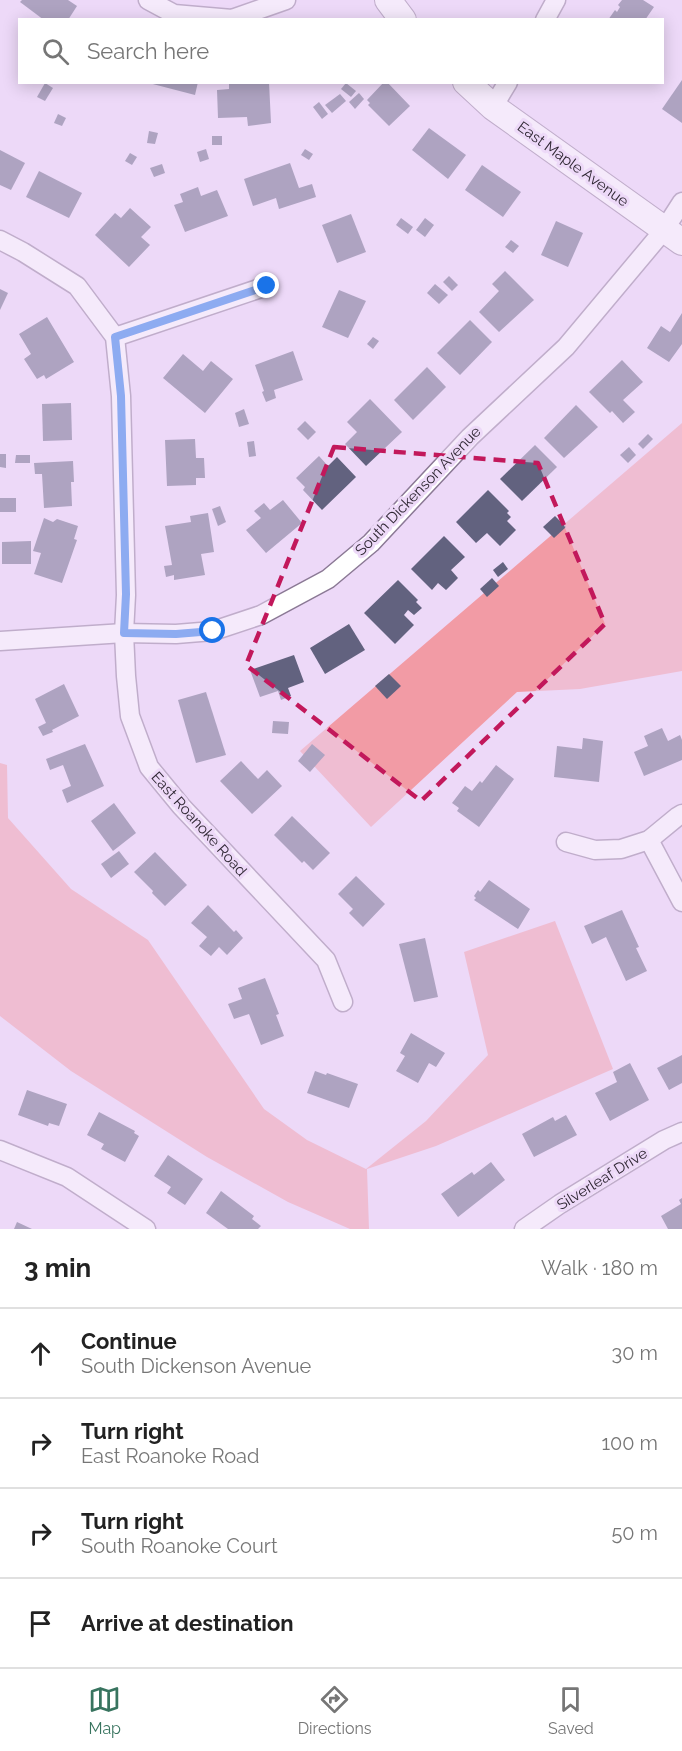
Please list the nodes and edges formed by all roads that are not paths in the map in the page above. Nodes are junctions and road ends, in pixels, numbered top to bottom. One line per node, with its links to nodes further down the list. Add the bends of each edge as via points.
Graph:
1 (148, 0): 5 (street, via 174,14)
2 (286, 0): 6 (street)
3 (388, 0): 7 (main road)
4 (556, 0): 8 (street)
5 (220, 18)
6 (235, 18)
7 (402, 18)
8 (546, 18)
9 (468, 84): 11 (main road, East Maple Avenue)
10 (507, 84): 11 (street)
11 (493, 107): 13 (main road, East Maple Avenue)
12 (682, 202): 13 (street, South Dickenson Avenue)
13 (673, 236): 17 (street, South Dickenson Avenue, via 566,347 470,437 371,543 328,579 261,615 213,631)
14 (0, 240): 16 (street, via 77,286)
15 (267, 286): 16 (street)
16 (115, 337): 17 (street, East Roanoke Road, via 121,396)
17 (124, 633): 18 (street, South Dickenson Avenue); 23 (street, East Roanoke Road, via 130,716 149,767 180,806 326,960)
18 (0, 641)
19 (682, 814): 20 (street)
20 (649, 840): 21 (street, via 621,849 595,850); 22 (street)
21 (567, 842)
22 (682, 902)
23 (343, 1002)
24 (682, 1132): 27 (street, Silverleaf Drive)
25 (0, 1150): 26 (street, via 67,1177)
26 (146, 1229)
27 (524, 1229)

